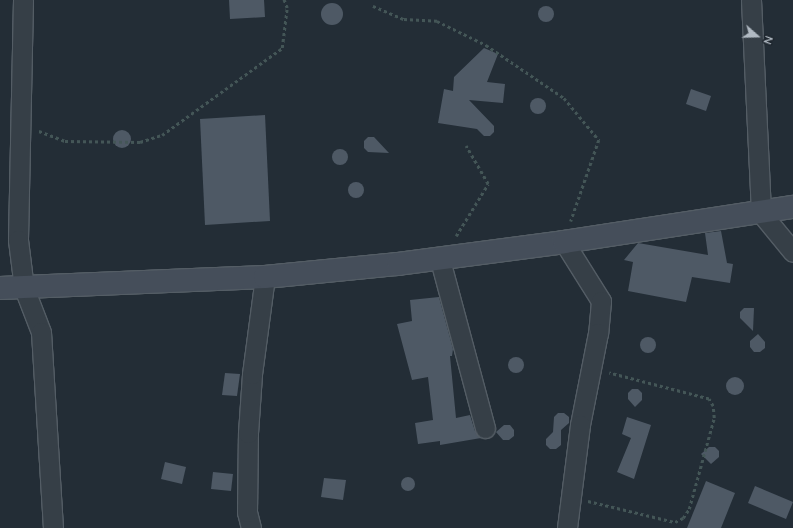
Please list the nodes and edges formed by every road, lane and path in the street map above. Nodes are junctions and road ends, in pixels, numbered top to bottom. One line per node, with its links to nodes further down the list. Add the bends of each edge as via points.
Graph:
1 (23, 0): 5 (street)
2 (284, 0): 5 (path, via 287,8 282,48 162,135 140,142 65,142)
3 (752, 0): 8 (street)
4 (373, 6): 9 (path, via 404,19 437,21 486,45 564,98 599,140)
5 (21, 125): 14 (street, via 18,240)
6 (466, 146): 11 (path, via 488,184)
7 (793, 207): 8 (street)
8 (761, 212): 9 (street); 10 (street)
9 (564, 242): 11 (street); 15 (street, via 601,301)
10 (793, 252)
11 (440, 260): 12 (street); 16 (street)
12 (265, 277): 14 (street); 19 (street, via 252,374 248,433 247,512)
13 (0, 288): 14 (street)
14 (24, 288): 18 (street, via 40,332)
15 (590, 368): 17 (street); 17 (path, via 709,399 713,406 714,418 689,509 679,520 675,522)
16 (485, 428)
17 (570, 496): 20 (street)
18 (54, 528)
19 (251, 528)
20 (567, 528)

